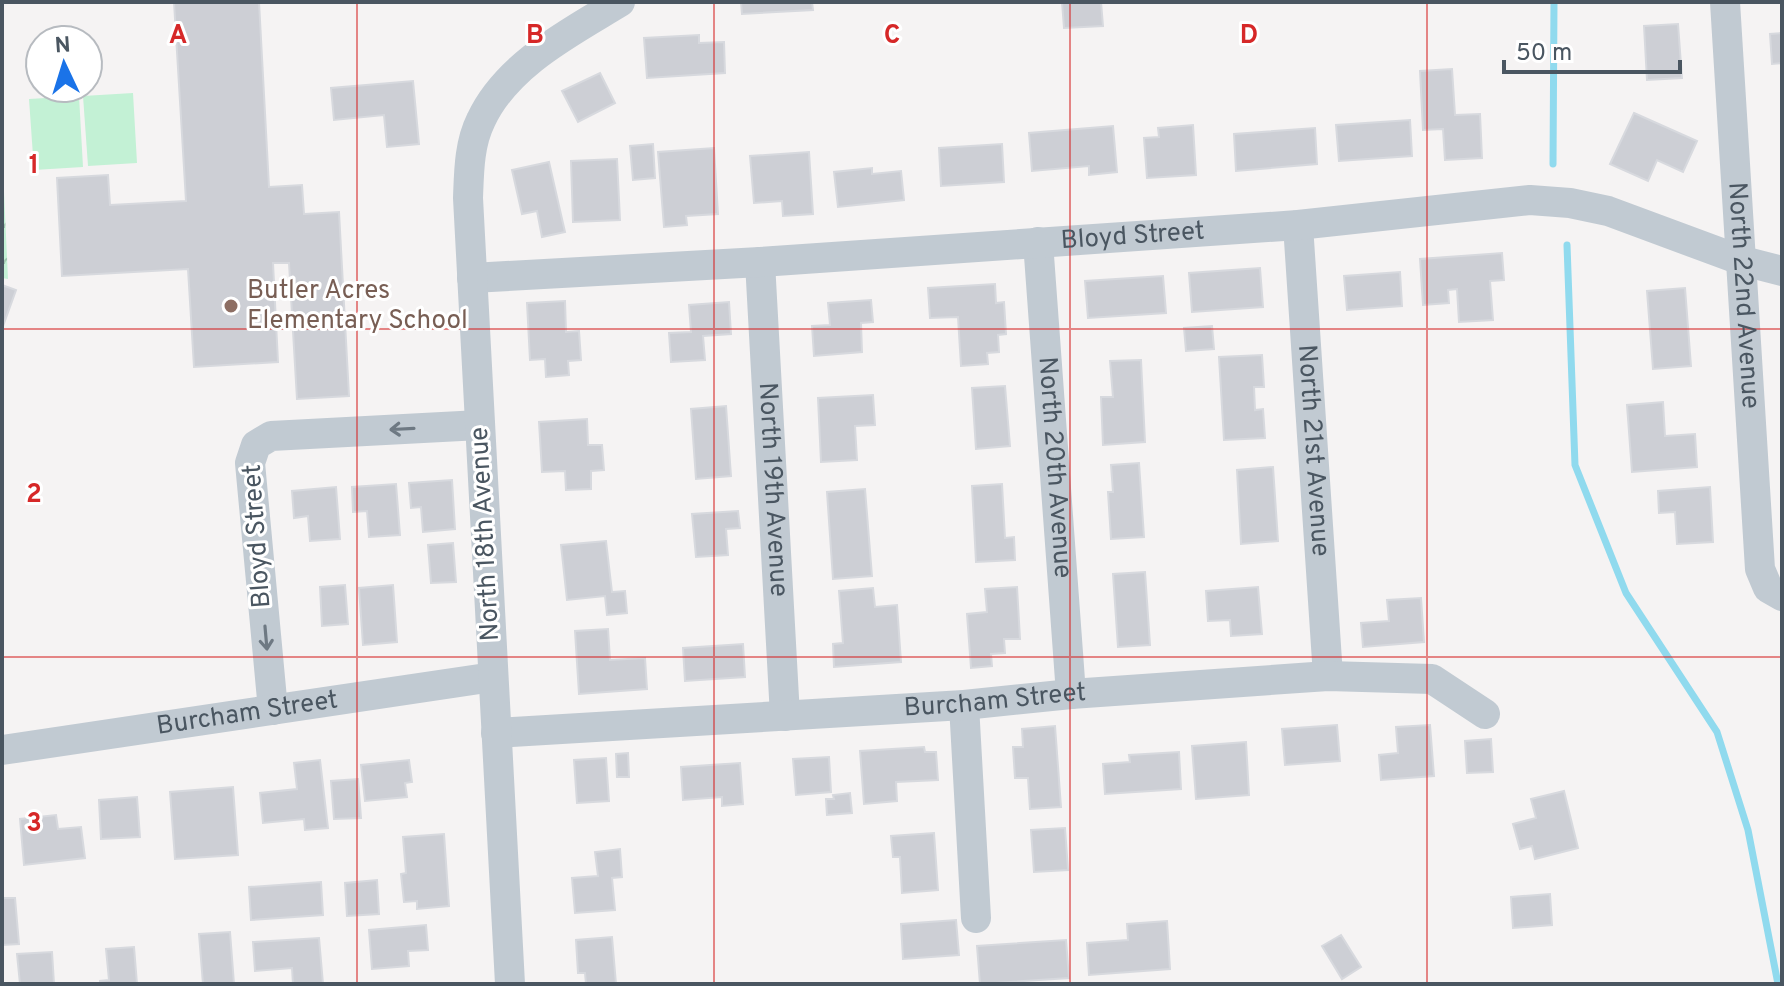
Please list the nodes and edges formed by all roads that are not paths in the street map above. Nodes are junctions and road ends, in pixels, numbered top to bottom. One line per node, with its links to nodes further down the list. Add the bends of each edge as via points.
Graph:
1 (620, 2): 8 (street, North 18th Avenue, via 530,61 481,120 470,159)
2 (1725, 2): 5 (street, North 22nd Avenue)
3 (1298, 225): 4 (street, Bloyd Street); 5 (street, Bloyd Street, via 1530,200 1570,203 1608,211); 11 (street, North 21st Avenue)
4 (1038, 242): 6 (street, Bloyd Street); 13 (street, North 20th Avenue)
5 (1743, 261): 7 (street, Bloyd Street); 10 (street, North 22nd Avenue, via 1760,569)
6 (760, 262): 8 (street, Bloyd Street); 17 (street, North 19th Avenue)
7 (1782, 271)
8 (472, 278): 9 (street, North 18th Avenue)
9 (480, 425): 12 (street, North 18th Avenue); 15 (street, Bloyd Street, one-way to 15, via 271,436 256,445 250,463)
10 (1775, 592)
11 (1328, 676): 13 (street, Burcham Street); 16 (street, Burcham Street, via 1432,679)
12 (493, 677): 15 (street, Burcham Street); 18 (street, North 18th Avenue)
13 (1071, 694): 14 (street, Burcham Street)
14 (964, 705): 17 (street, Burcham Street); 20 (street)
15 (273, 710): 19 (street, Burcham Street)
16 (1485, 714)
17 (785, 716): 18 (street, Burcham Street)
18 (496, 733): 21 (street, North 18th Avenue)
19 (2, 750)
20 (976, 918)
21 (510, 984)

